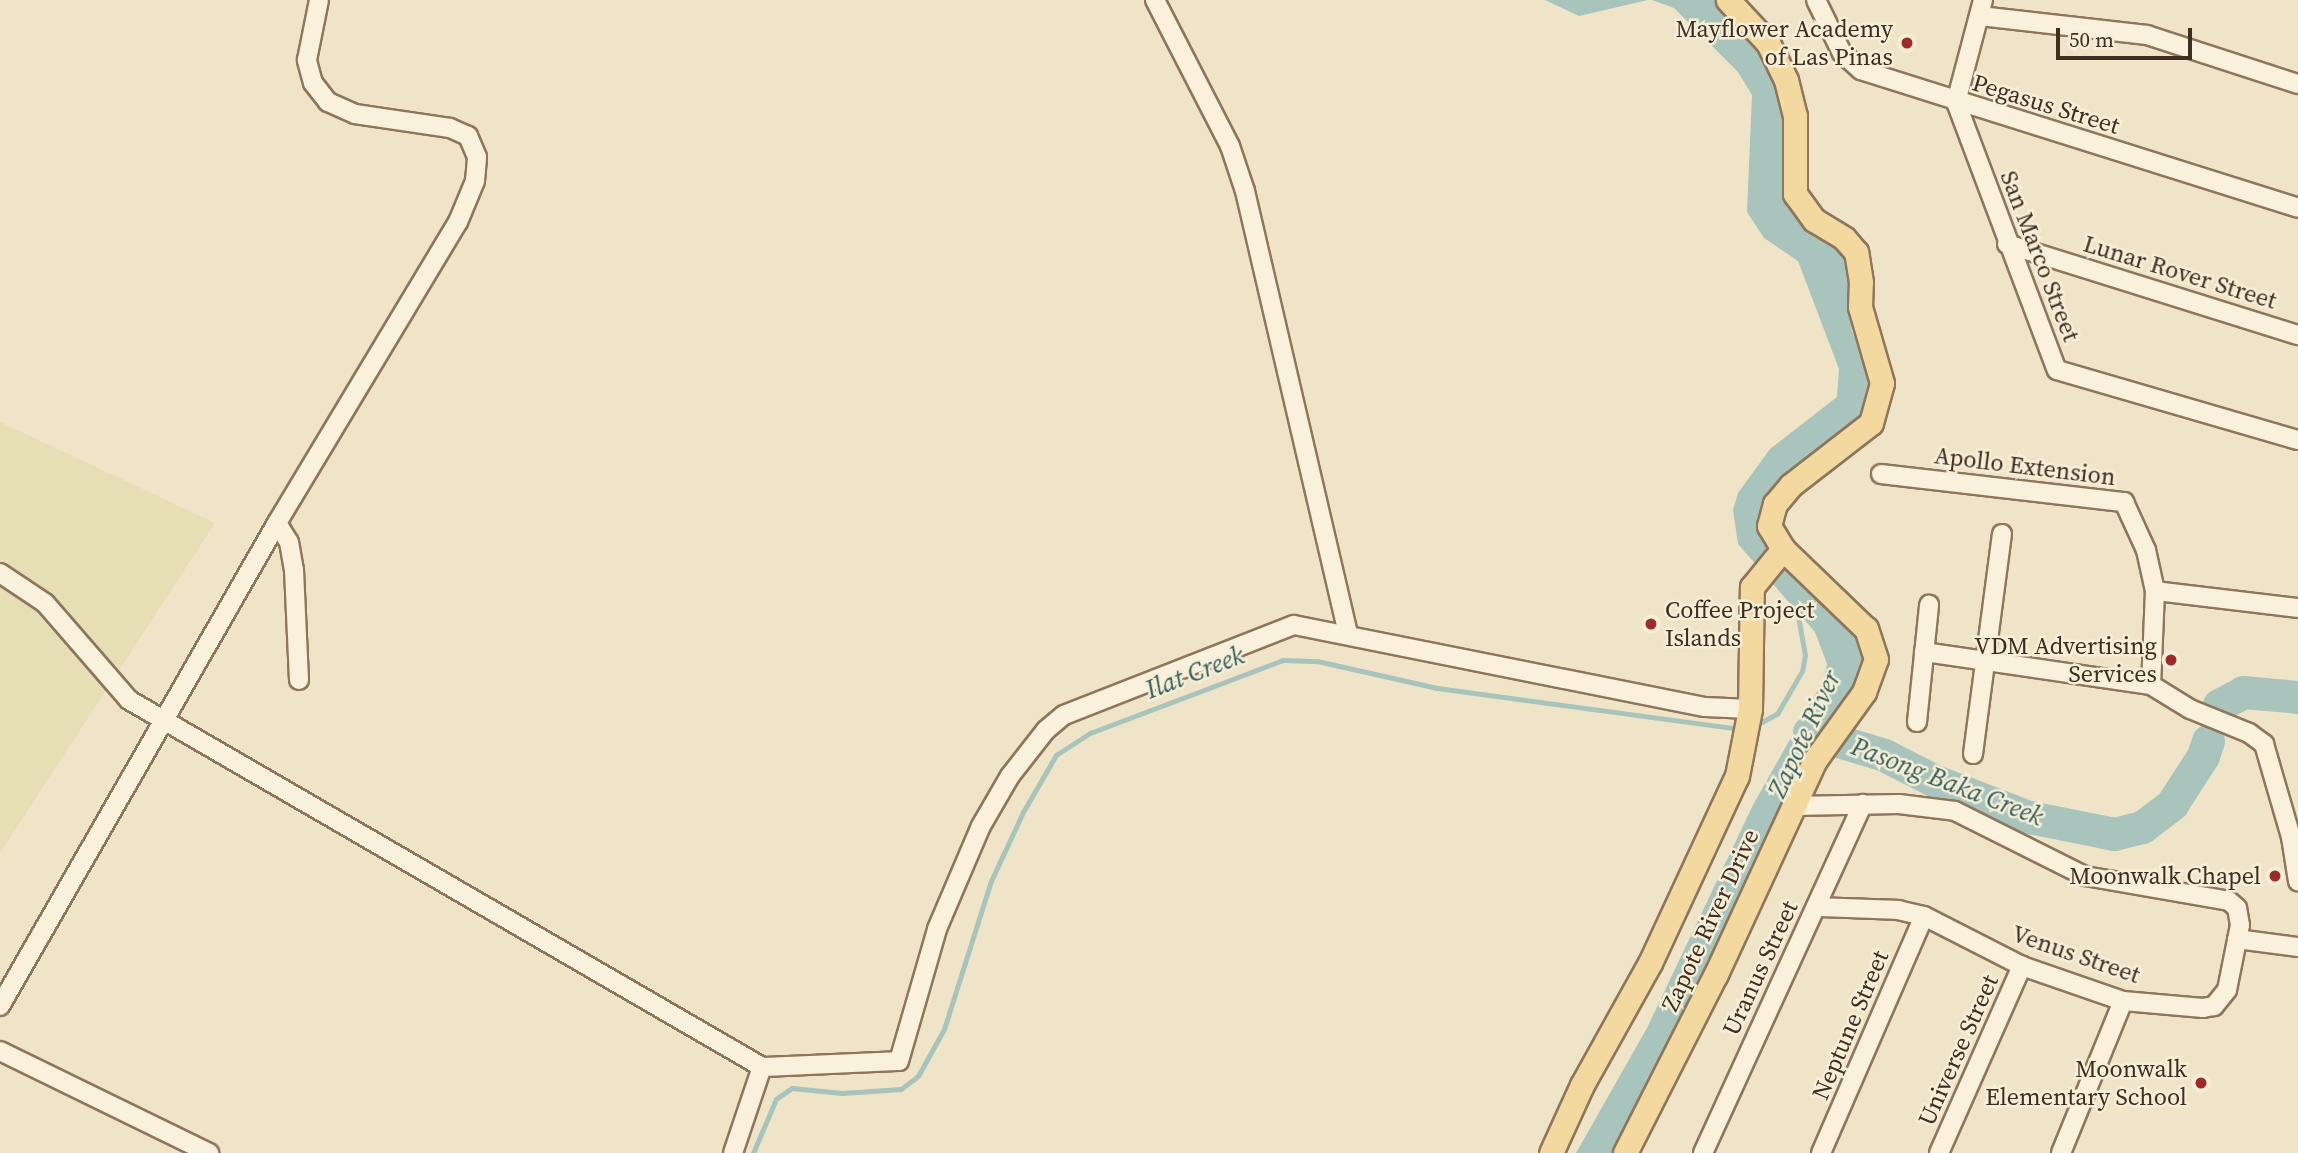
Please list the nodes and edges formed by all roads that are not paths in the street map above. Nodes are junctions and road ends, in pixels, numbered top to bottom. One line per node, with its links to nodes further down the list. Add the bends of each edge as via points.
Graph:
1 (319, 0): 13 (street, via 307,60 313,83 328,102 355,114 450,128 468,136 477,157 475,181 458,222)
2 (1155, 0): 20 (street, via 1230,146 1245,191)
3 (1728, 0): 15 (main road, Zapote River Drive, via 1780,63 1795,116 1795,194 1814,219 1856,252 1860,307 1882,383 1871,423 1791,485 1776,504 1769,526)
4 (1816, 0): 7 (street, Pegasus Street, via 1851,64)
5 (1981, 8): 6 (street, via 2147,35); 7 (street)
6 (2298, 84)
7 (1956, 102): 8 (street, Pegasus Street); 9 (street, San Marco Street)
8 (2298, 208)
9 (2007, 244): 10 (street, Lunar Rover Street); 11 (street, San Marco Street, via 2057,370)
10 (2298, 335)
11 (2298, 440)
12 (1881, 474): 17 (street, Apollo Extension, via 2124,502 2146,550)
13 (277, 523): 23 (street, via 289,541 294,570); 26 (street)
14 (2002, 534): 22 (street)
15 (1781, 550): 25 (main road, Zapote River Drive, via 1758,575 1750,605); 30 (main road, Zapote River Drive, via 1858,620 1871,638 1873,672 1826,742)
16 (0, 573): 26 (street, via 45,603 129,700)
17 (2155, 591): 19 (street); 24 (street, Apollo Extension)
18 (1929, 605): 21 (street)
19 (2298, 608)
20 (1349, 634): 25 (street); 40 (street, via 1311,626 1278,630 1054,721 998,793 971,850 937,929 900,1061)
21 (1924, 652): 22 (street); 27 (street)
22 (1985, 661): 24 (street); 28 (street)
23 (299, 680)
24 (2151, 685): 31 (street, via 2263,744 2291,837)
25 (1750, 713): 43 (main road, Zapote River Drive, via 1746,747 1650,963 1582,1085)
26 (164, 721): 38 (street); 40 (street)
27 (1917, 722)
28 (1973, 754)
29 (1863, 804): 30 (street); 32 (street, Uranus Street); 34 (street, via 1955,811 2085,876 2221,898 2237,908)
30 (1792, 806): 44 (main road, Zapote River Drive, via 1716,974)
31 (2298, 881)
32 (1816, 907): 33 (street, Venus Street, via 1899,910); 45 (street, Uranus Street)
33 (1924, 916): 36 (street, Venus Street); 46 (street, Neptune Street)
34 (2237, 939): 35 (street); 37 (street, Venus Street, via 2227,990 2214,1006)
35 (2298, 947)
36 (2022, 966): 37 (street, Venus Street); 47 (street, Universe Street)
37 (2123, 1001): 48 (street)
38 (0, 1006)
39 (0, 1051): 41 (street)
40 (762, 1067): 42 (street, via 750,1091)
41 (209, 1153)
42 (733, 1153)
43 (1551, 1153)
44 (1625, 1153)
45 (1703, 1153)
46 (1822, 1153)
47 (1939, 1153)
48 (2061, 1153)

